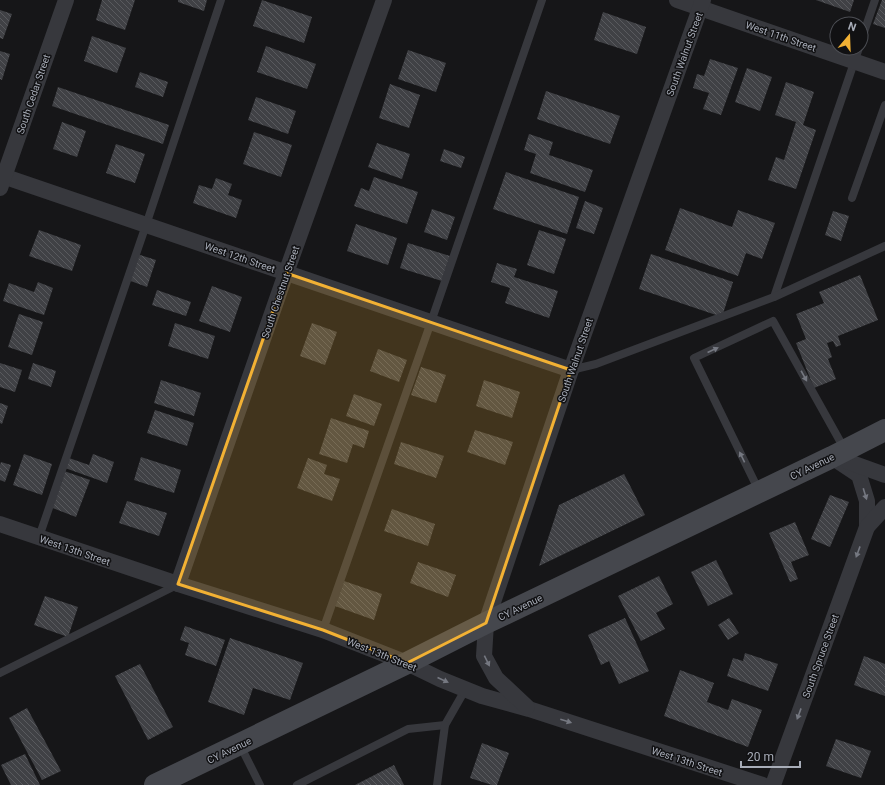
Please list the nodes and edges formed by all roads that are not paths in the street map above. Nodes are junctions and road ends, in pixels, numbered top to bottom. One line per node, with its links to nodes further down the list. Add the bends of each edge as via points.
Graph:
1 (66, 0): 14 (street, South Cedar Street)
2 (221, 0): 16 (lane)
3 (384, 0): 18 (street, South Chestnut Street)
4 (542, 0): 20 (lane)
5 (677, 0): 7 (street, West 11th Street)
6 (875, 0): 8 (lane)
7 (702, 4): 9 (street, West 11th Street); 21 (street, South Walnut Street)
8 (869, 18)
9 (829, 45)
10 (855, 56): 19 (lane)
11 (859, 56): 12 (street, West 11th Street)
12 (885, 72)
13 (885, 105): 15 (lane)
14 (1, 180): 16 (street, West 12th Street)
15 (852, 198)
16 (146, 225): 18 (street, West 12th Street); 29 (lane)
17 (885, 246): 19 (lane)
18 (286, 273): 20 (street, West 12th Street); 30 (street, South Chestnut Street)
19 (774, 297): 21 (lane, via 596,364)
20 (431, 322): 21 (street, West 12th Street); 32 (lane)
21 (571, 370): 31 (street, South Walnut Street)
22 (885, 430): 23 (main road, CY Avenue)
23 (839, 453): 24 (street); 25 (main road, CY Avenue); 25 (lane, one-way to 23, via 694,358 774,321); 28 (street, South Spruce Street, one-way to 28, via 859,475 867,501)
24 (885, 475)
25 (759, 492): 31 (main road, CY Avenue)
26 (885, 508): 28 (street, South Spruce Street)
27 (0, 524): 29 (street, West 13th Street)
28 (867, 527): 44 (street, South Spruce Street, one-way to 44)
29 (39, 538): 30 (street, West 13th Street)
30 (178, 584): 32 (street, West 13th Street); 34 (lane)
31 (486, 623): 33 (main road, CY Avenue); 36 (street, South Walnut Street, one-way to 36, via 484,656 496,678)
32 (323, 630): 33 (street, West 13th Street)
33 (407, 664): 35 (street, West 13th Street, one-way to 35); 38 (main road, CY Avenue)
34 (0, 673)
35 (465, 690): 36 (street, West 13th Street); 37 (lane)
36 (529, 709): 43 (street, West 13th Street, one-way to 43)
37 (445, 725): 41 (lane, via 408,729); 42 (lane)
38 (240, 744): 39 (main road, CY Avenue); 40 (lane)
39 (155, 785)
40 (260, 785)
41 (297, 785)
42 (438, 785)
43 (763, 785)
44 (772, 785)

